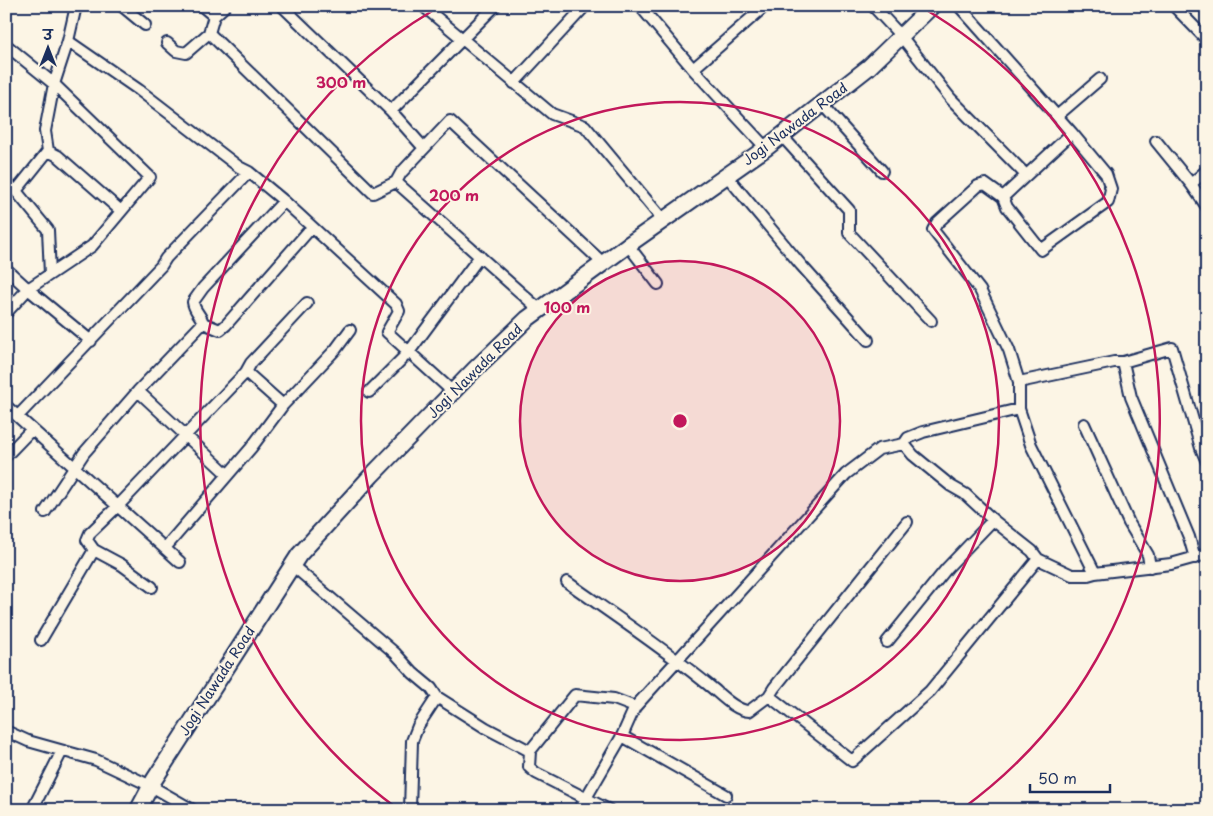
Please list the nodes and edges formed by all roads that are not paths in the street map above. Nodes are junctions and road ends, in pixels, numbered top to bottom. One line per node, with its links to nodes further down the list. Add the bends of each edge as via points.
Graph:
1 (76, 6): 21 (street)
2 (122, 6): 16 (street)
3 (202, 6): 15 (street)
4 (225, 6): 15 (street)
5 (282, 6): 29 (street)
6 (424, 6): 19 (street)
7 (494, 6): 19 (street)
8 (585, 6): 26 (street)
9 (640, 6): 24 (street)
10 (766, 6): 24 (street)
11 (873, 6): 18 (street)
12 (932, 6): 18 (street, Jogi Nawada Road)
13 (959, 6): 30 (street)
14 (1174, 6): 20 (street)
15 (214, 16): 17 (street)
16 (144, 25)
17 (210, 33): 22 (street, via 186,52 176,51); 42 (street, via 373,193)
18 (901, 36): 28 (street, Jogi Nawada Road, via 869,67); 40 (street, via 951,98)
19 (462, 39): 26 (street); 29 (street)
20 (1207, 40)
21 (68, 41): 27 (street); 39 (street)
22 (167, 44)
23 (6, 45): 27 (street)
24 (693, 69): 35 (street)
25 (1100, 79): 30 (street)
26 (514, 83): 51 (street, via 552,114 585,126)
27 (54, 84): 36 (street, via 45,131); 50 (street, via 150,177)
28 (822, 104): 32 (street, Jogi Nawada Road); 38 (street)
29 (391, 111): 34 (street)
30 (1057, 116): 31 (street)
31 (1072, 133): 40 (street); 47 (street, via 1106,174 1111,190 1108,202 1041,250 1007,207)
32 (782, 136): 35 (street, Jogi Nawada Road); 63 (street, via 849,210 849,233)
33 (1156, 141): 44 (street)
34 (424, 148): 42 (street); 55 (street, via 450,121)
35 (766, 148): 41 (street, Jogi Nawada Road)
36 (48, 151): 45 (street); 50 (street)
37 (1207, 170): 44 (street)
38 (882, 171)
39 (249, 172): 48 (street); 67 (street)
40 (1026, 175): 47 (street)
41 (727, 176): 51 (street, Jogi Nawada Road); 66 (street, via 800,265)
42 (396, 182): 54 (street)
43 (6, 183): 45 (street)
44 (1191, 184): 46 (street)
45 (16, 191): 57 (street, via 48,230)
46 (1203, 194): 49 (street)
47 (1003, 197): 71 (street, via 985,184 978,186 933,230 980,290 1009,350)
48 (284, 201): 52 (street); 64 (street, via 193,302)
49 (1207, 207)
50 (121, 211): 57 (street, via 92,246)
51 (663, 220): 53 (street, Jogi Nawada Road)
52 (312, 227): 64 (street, via 226,325 220,330); 68 (street, via 396,304 399,311 387,332)
53 (628, 245): 55 (street, Jogi Nawada Road); 58 (street)
54 (480, 256): 61 (street); 68 (street)
55 (603, 263): 61 (street, Jogi Nawada Road)
56 (6, 269): 59 (street)
57 (50, 274): 59 (street)
58 (658, 284)
59 (28, 289): 62 (street); 67 (street)
60 (307, 303): 70 (street)
61 (540, 310): 74 (street, Jogi Nawada Road)
62 (6, 313)
63 (931, 320)
64 (203, 323): 72 (street)
65 (350, 330): 75 (street)
66 (868, 340)
67 (91, 341): 78 (street)
68 (408, 352): 73 (street); 74 (street)
69 (1123, 362): 71 (street); 84 (street, via 1172,348); 94 (street, via 1131,397)
70 (246, 372): 75 (street); 81 (street)
71 (1019, 382): 77 (street)
72 (138, 391): 81 (street); 85 (street, via 84,453)
73 (369, 392)
74 (453, 392): 97 (street, Jogi Nawada Road)
75 (282, 405): 86 (street, via 251,448)
76 (6, 406): 78 (street)
77 (1019, 409): 82 (street, via 923,432 908,438); 99 (street, via 1031,445)
78 (18, 416): 80 (street)
79 (1084, 424): 98 (street, via 1130,524 1148,555)
80 (32, 429): 83 (street); 85 (street)
81 (184, 435): 86 (street); 87 (street)
82 (904, 444): 89 (street, via 913,455 965,494); 104 (street, via 879,449 846,474)
83 (6, 456)
84 (1207, 462)
85 (75, 468): 87 (street); 88 (street)
86 (227, 474): 91 (street)
87 (118, 506): 91 (street); 92 (street, via 90,533 87,540)
88 (45, 512)
89 (993, 520): 95 (street); 103 (street, via 947,568)
90 (907, 522): 105 (street)
91 (165, 548): 96 (street)
92 (94, 550): 101 (street, via 122,564); 102 (street)
93 (1207, 554): 94 (street)
94 (1195, 558): 98 (street)
95 (1038, 559): 99 (street, via 1072,575); 105 (street, via 930,690 852,761)
96 (180, 562)
97 (292, 564): 106 (street, via 395,653); 112 (street, Jogi Nawada Road)
98 (1150, 567): 99 (street)
99 (1095, 573)
100 (567, 582): 104 (street)
101 (152, 587)
102 (41, 640)
103 (887, 642)
104 (677, 660): 105 (street, via 745,711 754,709); 107 (street)
105 (769, 696)
106 (437, 697): 111 (street); 118 (street, via 418,726 412,742)
107 (635, 707): 109 (street); 111 (street, via 614,699 576,695)
108 (6, 731): 110 (street)
109 (622, 736): 113 (street); 114 (street)
110 (62, 751): 112 (street, via 96,760); 115 (street)
111 (530, 751): 114 (street, via 528,767)
112 (151, 786): 116 (street, Jogi Nawada Road); 117 (street)
113 (726, 795)
114 (586, 798): 119 (street); 120 (street)
115 (32, 810)
116 (138, 810)
117 (192, 810)
118 (410, 810)
119 (579, 810)
120 (609, 810)

